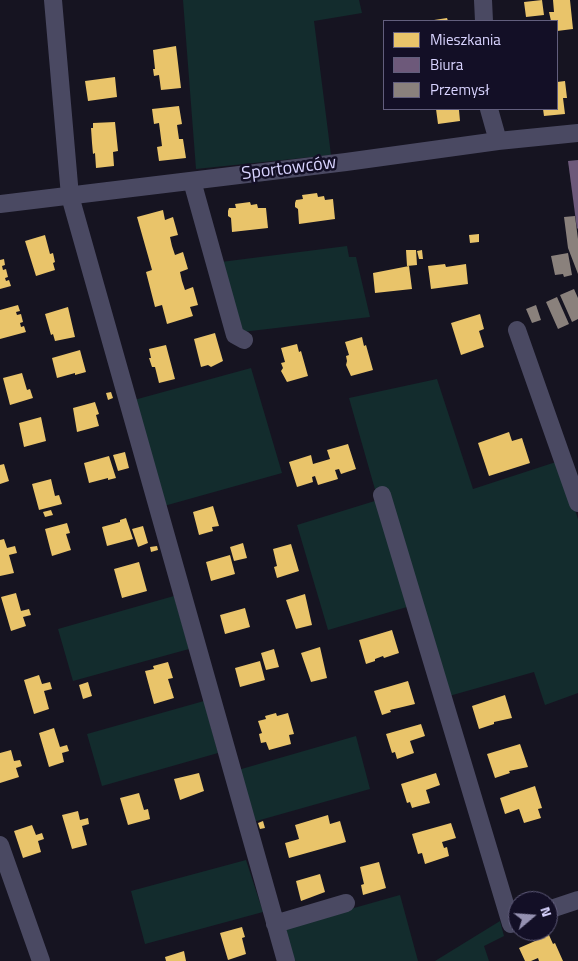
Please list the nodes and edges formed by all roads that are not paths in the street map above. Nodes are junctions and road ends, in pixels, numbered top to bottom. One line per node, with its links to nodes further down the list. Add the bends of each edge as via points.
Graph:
1 (53, 0): 8 (street)
2 (483, 0): 3 (street)
3 (484, 20)
4 (489, 110): 6 (street)
5 (578, 133): 6 (street, Sportowców)
6 (498, 141): 7 (street, Sportowców)
7 (192, 181): 8 (street, Sportowców); 11 (street, via 234,335)
8 (70, 196): 9 (street, Sportowców); 19 (street)
9 (0, 204)
10 (517, 330): 13 (street)
11 (244, 340)
12 (382, 495): 17 (street)
13 (578, 503)
14 (0, 845): 20 (street)
15 (578, 900): 18 (street)
16 (346, 903): 19 (street)
17 (508, 904)
18 (558, 907)
19 (275, 924): 21 (street)
20 (41, 961)
21 (286, 961)

